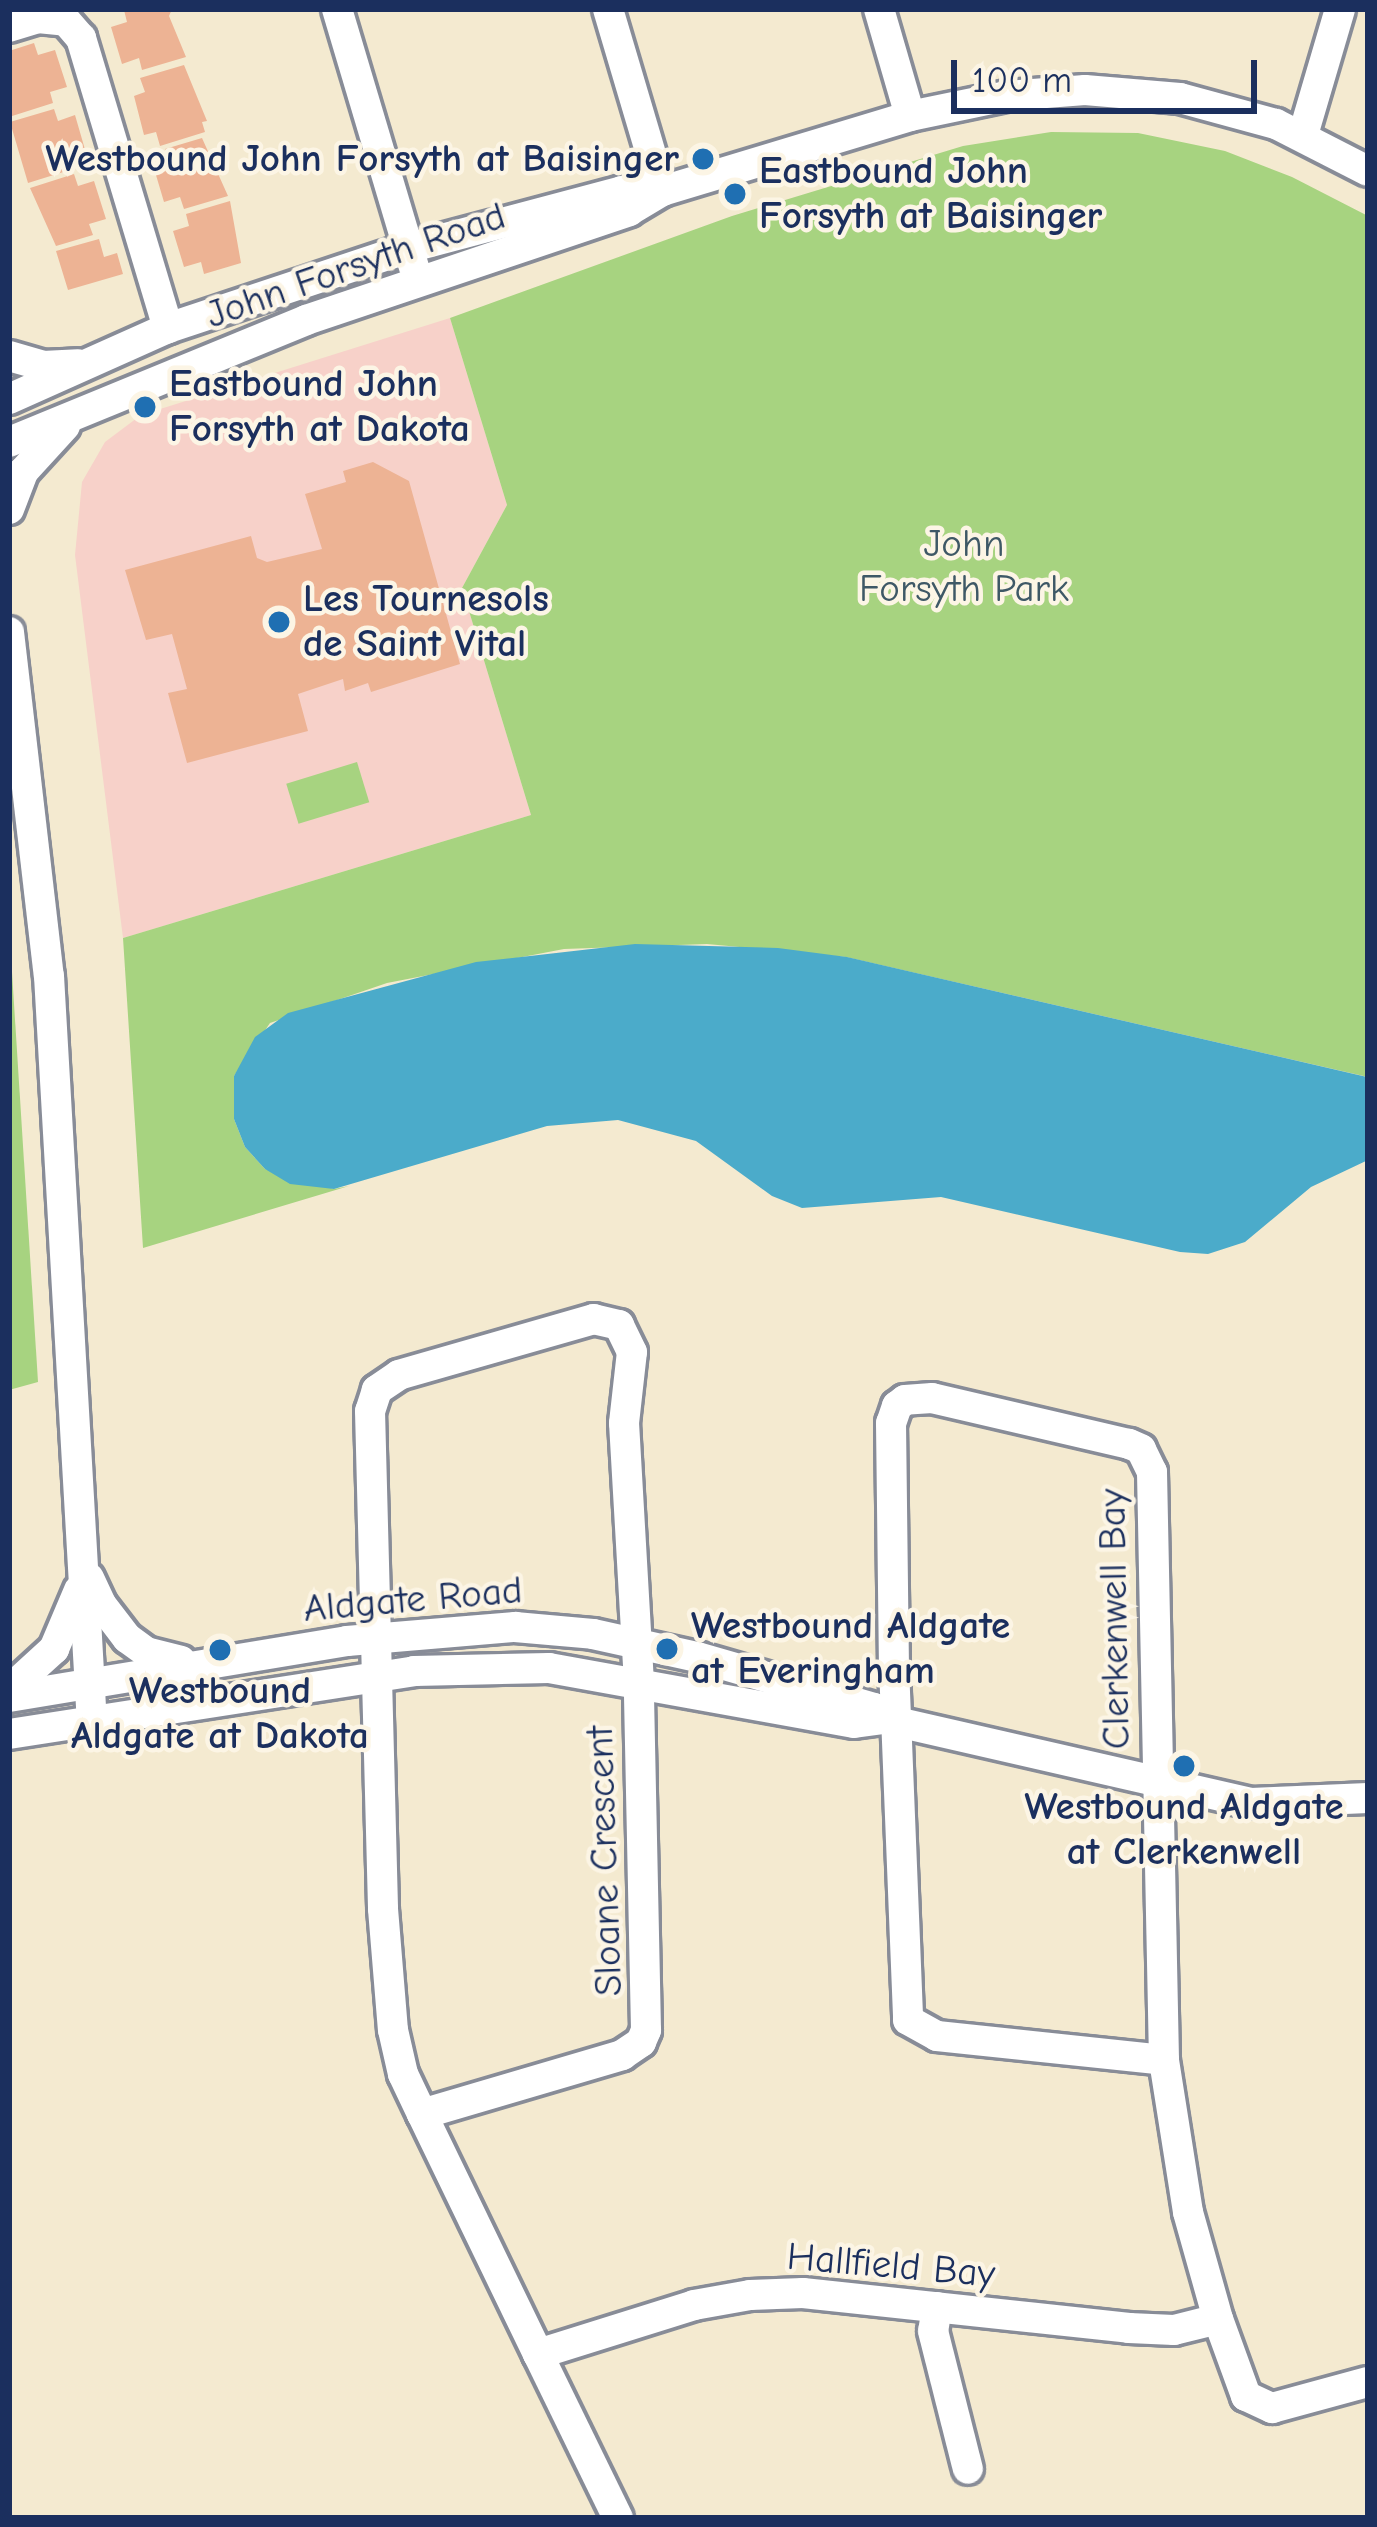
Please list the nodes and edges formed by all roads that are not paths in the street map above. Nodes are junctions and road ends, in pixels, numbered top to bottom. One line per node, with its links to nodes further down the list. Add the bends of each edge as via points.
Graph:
1 (337, 9): 10 (street)
2 (608, 9): 9 (street)
3 (878, 9): 6 (street)
4 (1340, 9): 7 (street)
5 (9, 27): 12 (street, John Forsyth Road, via 66,21 81,38)
6 (910, 116): 7 (street, John Forsyth Road, via 1007,96 1131,92 1202,103); 9 (street, John Forsyth Road)
7 (1303, 135): 8 (street, John Forsyth Road)
8 (1368, 171)
9 (662, 191): 10 (street, John Forsyth Road, via 622,190); 11 (street, John Forsyth Road, via 629,211)
10 (408, 248): 11 (street); 12 (street, John Forsyth Road)
11 (419, 284): 16 (street, John Forsyth Road, via 306,320)
12 (168, 328): 14 (street, John Forsyth Road)
13 (9, 356): 14 (street, via 44,366)
14 (96, 364): 15 (street, John Forsyth Road)
15 (9, 400)
16 (82, 412): 17 (street, John Forsyth Road); 18 (street, via 29,464)
17 (9, 442)
18 (9, 509)
19 (9, 632): 20 (street, via 49,976)
20 (84, 1567): 23 (street, via 127,1637 166,1659); 24 (street); 25 (street, via 55,1649)
21 (377, 1657): 22 (street, Aldgate Road, via 589,1672); 22 (street, via 370,1412 377,1390 399,1375 594,1318 619,1325 632,1352 624,1423); 23 (street, Aldgate Road); 27 (street, Aldgate Road); 32 (street, via 387,1992 403,2074)
22 (638, 1662): 26 (street, Aldgate Road, via 854,1723); 32 (street, Sloane Crescent, via 649,2007 640,2042 622,2055)
23 (199, 1664): 24 (street, Aldgate Road)
24 (90, 1683): 25 (street, Aldgate Road); 27 (street)
25 (9, 1694)
26 (890, 1721): 29 (street, Aldgate Road); 29 (street, Clerkenwell Bay, via 891,1423 905,1400 932,1398 1129,1444 1148,1461); 31 (street, via 908,2020 937,2036)
27 (92, 1723): 28 (street, Aldgate Road)
28 (9, 1734)
29 (1157, 1784): 30 (street, Aldgate Road, via 1251,1803); 31 (street)
30 (1368, 1798)
31 (1164, 2060): 34 (street, via 1184,2190)
32 (422, 2114): 35 (street)
33 (937, 2307): 34 (street, Hallfield Bay, via 1174,2330); 35 (street, Hallfield Bay, via 750,2295); 37 (street, via 933,2331)
34 (1218, 2319): 36 (street, via 1246,2396 1272,2408)
35 (538, 2354): 38 (street)
36 (1368, 2382)
37 (968, 2469)
38 (619, 2518)

